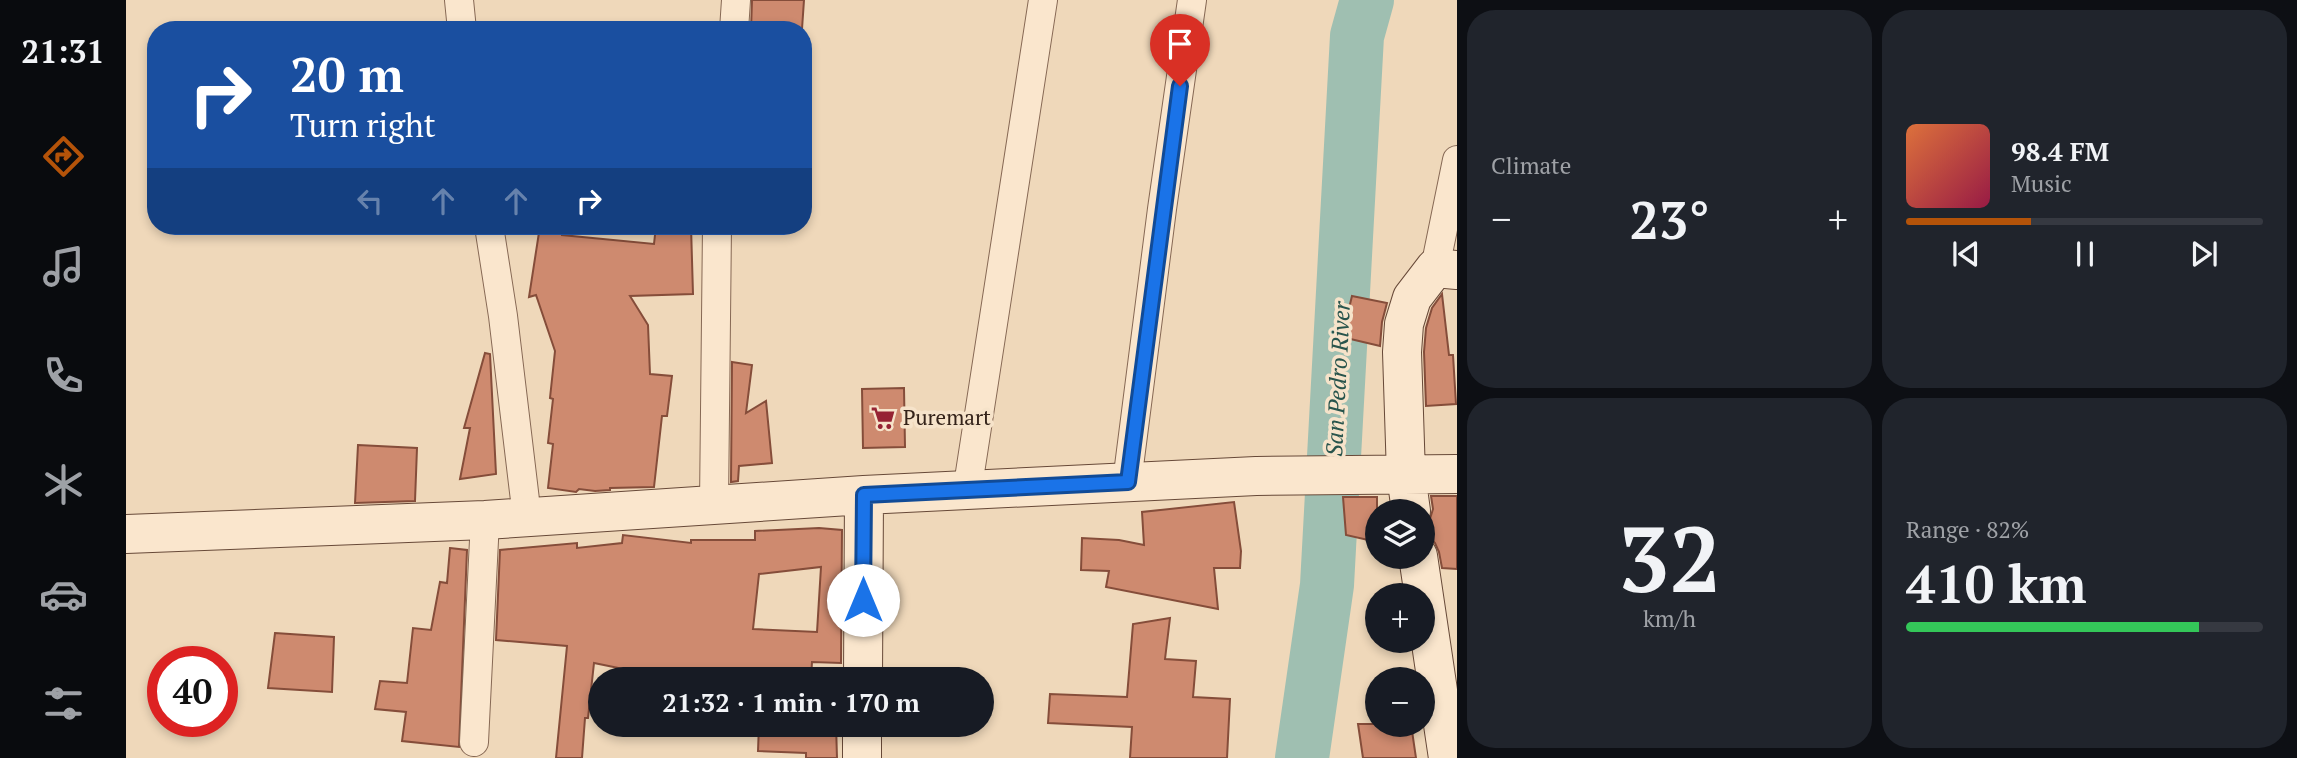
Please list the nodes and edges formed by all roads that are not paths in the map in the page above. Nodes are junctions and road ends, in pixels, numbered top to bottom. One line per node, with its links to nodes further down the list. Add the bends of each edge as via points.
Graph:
1 (459, 0): 5 (street)
2 (736, 0): 6 (street)
3 (1043, 0): 14 (street)
4 (1192, 0): 12 (street)
5 (461, 21)
6 (735, 21)
7 (1457, 160): 10 (street)
8 (490, 235): 17 (street)
9 (717, 235): 16 (street)
10 (1446, 269): 13 (street, via 1412,298 1404,324)
11 (1457, 474): 13 (street)
12 (1128, 482): 13 (street, via 1256,476); 14 (street)
13 (1397, 487)
14 (967, 492): 15 (street)
15 (864, 495): 16 (street); 21 (street)
16 (714, 504): 17 (street)
17 (527, 517): 18 (street)
18 (485, 520): 19 (street); 23 (street)
19 (126, 534)
20 (1420, 569): 25 (street)
21 (863, 667)
22 (862, 737): 24 (street)
23 (474, 743)
24 (862, 758)
25 (1448, 758)

